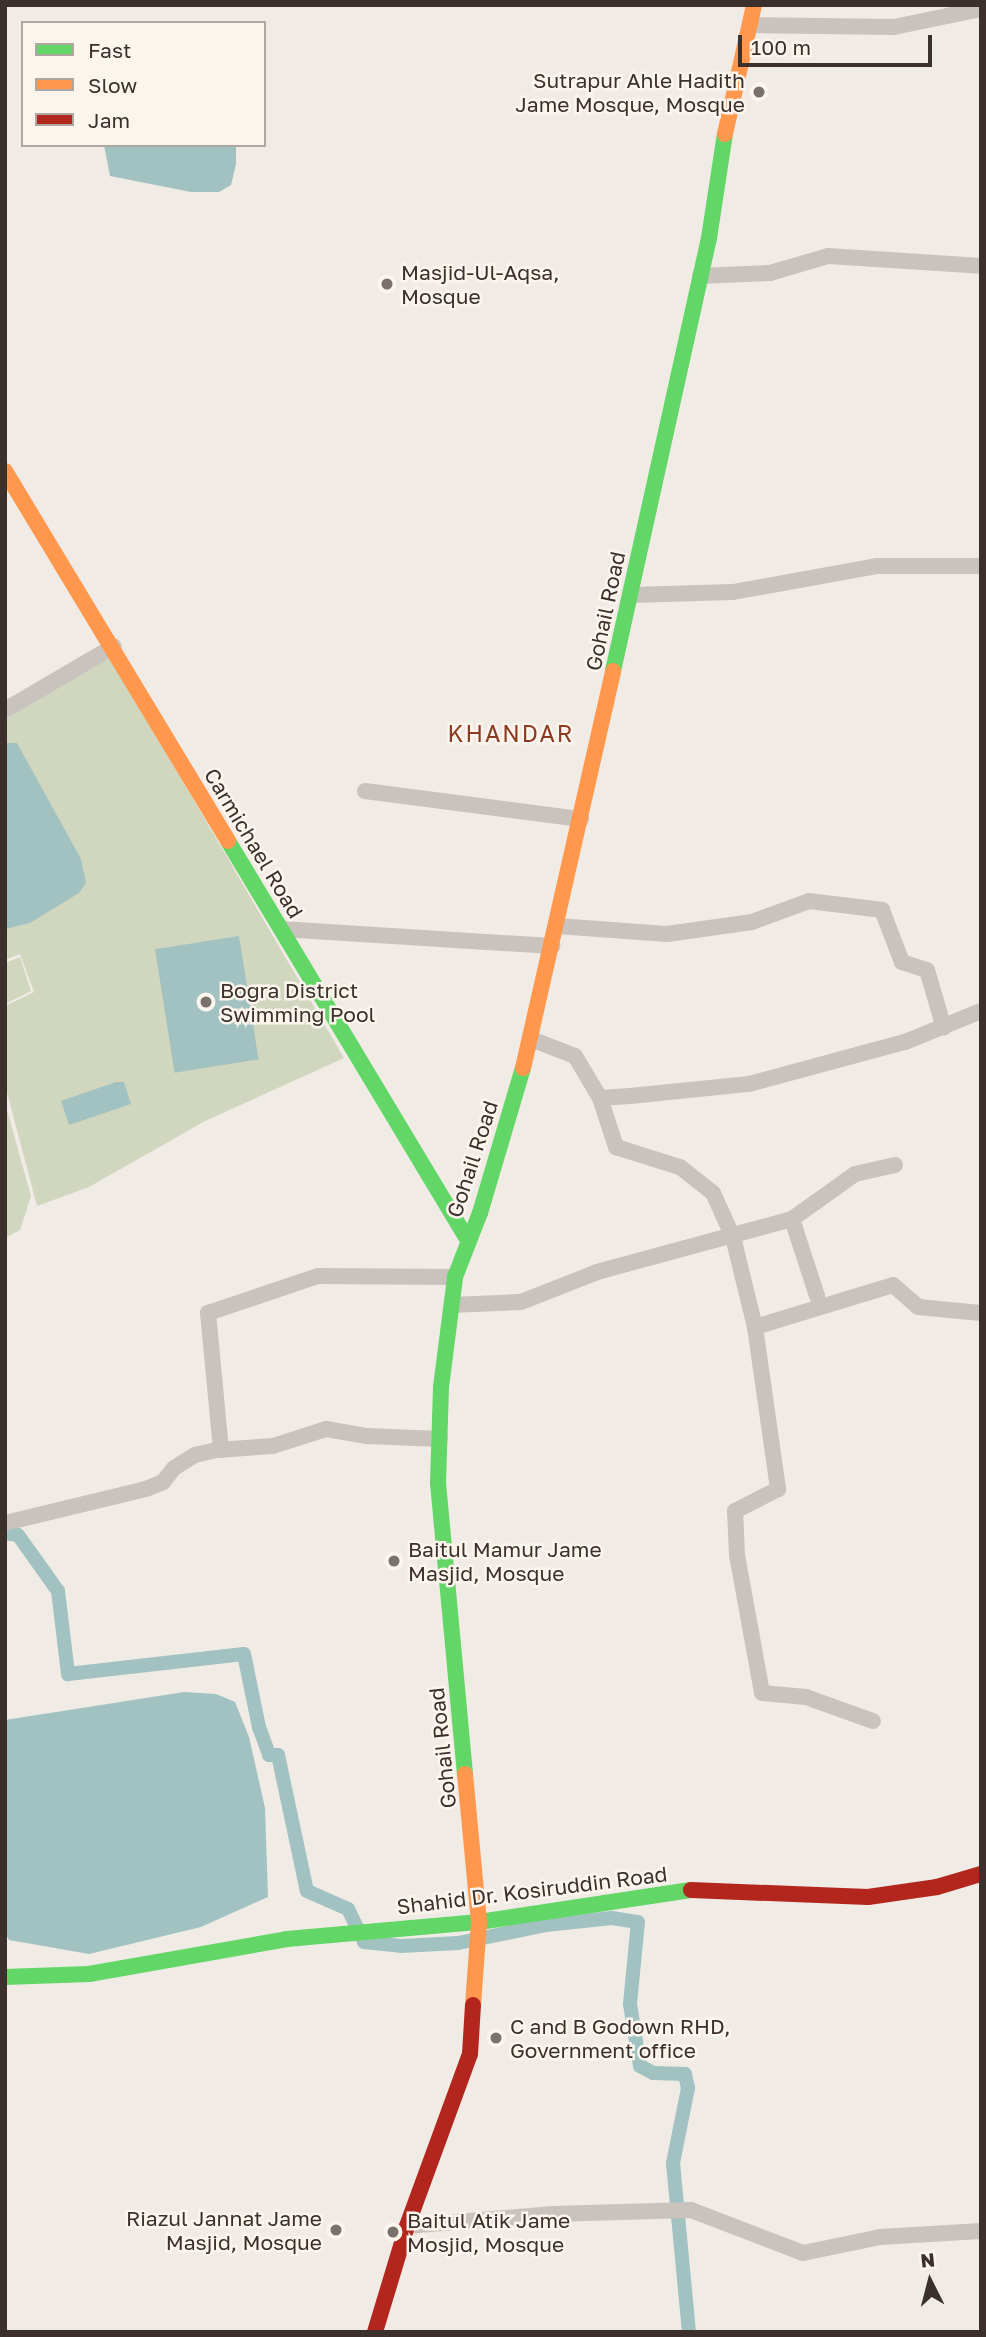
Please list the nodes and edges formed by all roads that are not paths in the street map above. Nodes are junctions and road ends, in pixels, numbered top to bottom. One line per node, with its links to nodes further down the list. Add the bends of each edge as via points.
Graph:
1 (754, 5): 3 (main road, Gohail Road)
2 (981, 9): 3 (street, via 894,27)
3 (751, 25): 5 (main road, Gohail Road, via 731,94)
4 (981, 266): 5 (street, via 828,256 770,273)
5 (700, 276): 8 (main road, Gohail Road)
6 (5, 471): 9 (main road, Carmichael Road)
7 (981, 566): 8 (street, via 878,566 733,592)
8 (631, 595): 12 (main road, Gohail Road)
9 (114, 646): 10 (street); 14 (main road, Carmichael Road)
10 (5, 710)
11 (365, 791): 12 (street)
12 (580, 819): 13 (main road, Gohail Road)
13 (557, 926): 15 (main road, Gohail Road); 17 (street, via 667,934 752,922 809,901 882,910 902,962 927,970)
14 (281, 929): 15 (street); 23 (main road, Carmichael Road)
15 (552, 946): 18 (main road, Gohail Road)
16 (981, 1011): 17 (street)
17 (944, 1027): 19 (street, via 749,1084)
18 (531, 1039): 19 (street, via 575,1056); 23 (main road, Gohail Road, via 480,1213)
19 (600, 1098): 22 (street, via 616,1147 680,1167 713,1193)
20 (895, 1165): 21 (street, via 855,1174)
21 (792, 1219): 22 (street); 25 (street)
22 (733, 1237): 26 (street, via 597,1272 522,1302); 28 (street)
23 (467, 1238): 24 (main road, Gohail Road)
24 (455, 1277): 26 (main road, Gohail Road); 30 (street, via 318,1276 208,1313)
25 (817, 1296)
26 (452, 1304): 29 (main road, Gohail Road)
27 (981, 1313): 28 (street, via 918,1307 893,1285)
28 (755, 1327): 32 (street, via 778,1489 735,1511 737,1555 762,1693 806,1697)
29 (440, 1439): 30 (street, via 326,1429 273,1446); 34 (main road, Gohail Road, via 444,1555)
30 (221, 1450): 31 (street, via 195,1455 174,1468 163,1482 146,1489)
31 (5, 1523)
32 (873, 1721)
33 (981, 1874): 34 (main road, Shahid Dr. Kosiruddin Road, via 937,1887 868,1897 686,1891)
34 (479, 1926): 35 (main road, Shahid Dr. Kosiruddin Road, via 316,1936 89,1974); 36 (main road, Gohail Road, via 470,2054)
35 (5, 1977)
36 (407, 2226): 37 (street, via 500,2217 680,2210 803,2253 880,2237); 38 (main road, Gohail Road)
37 (981, 2231)
38 (375, 2332)

